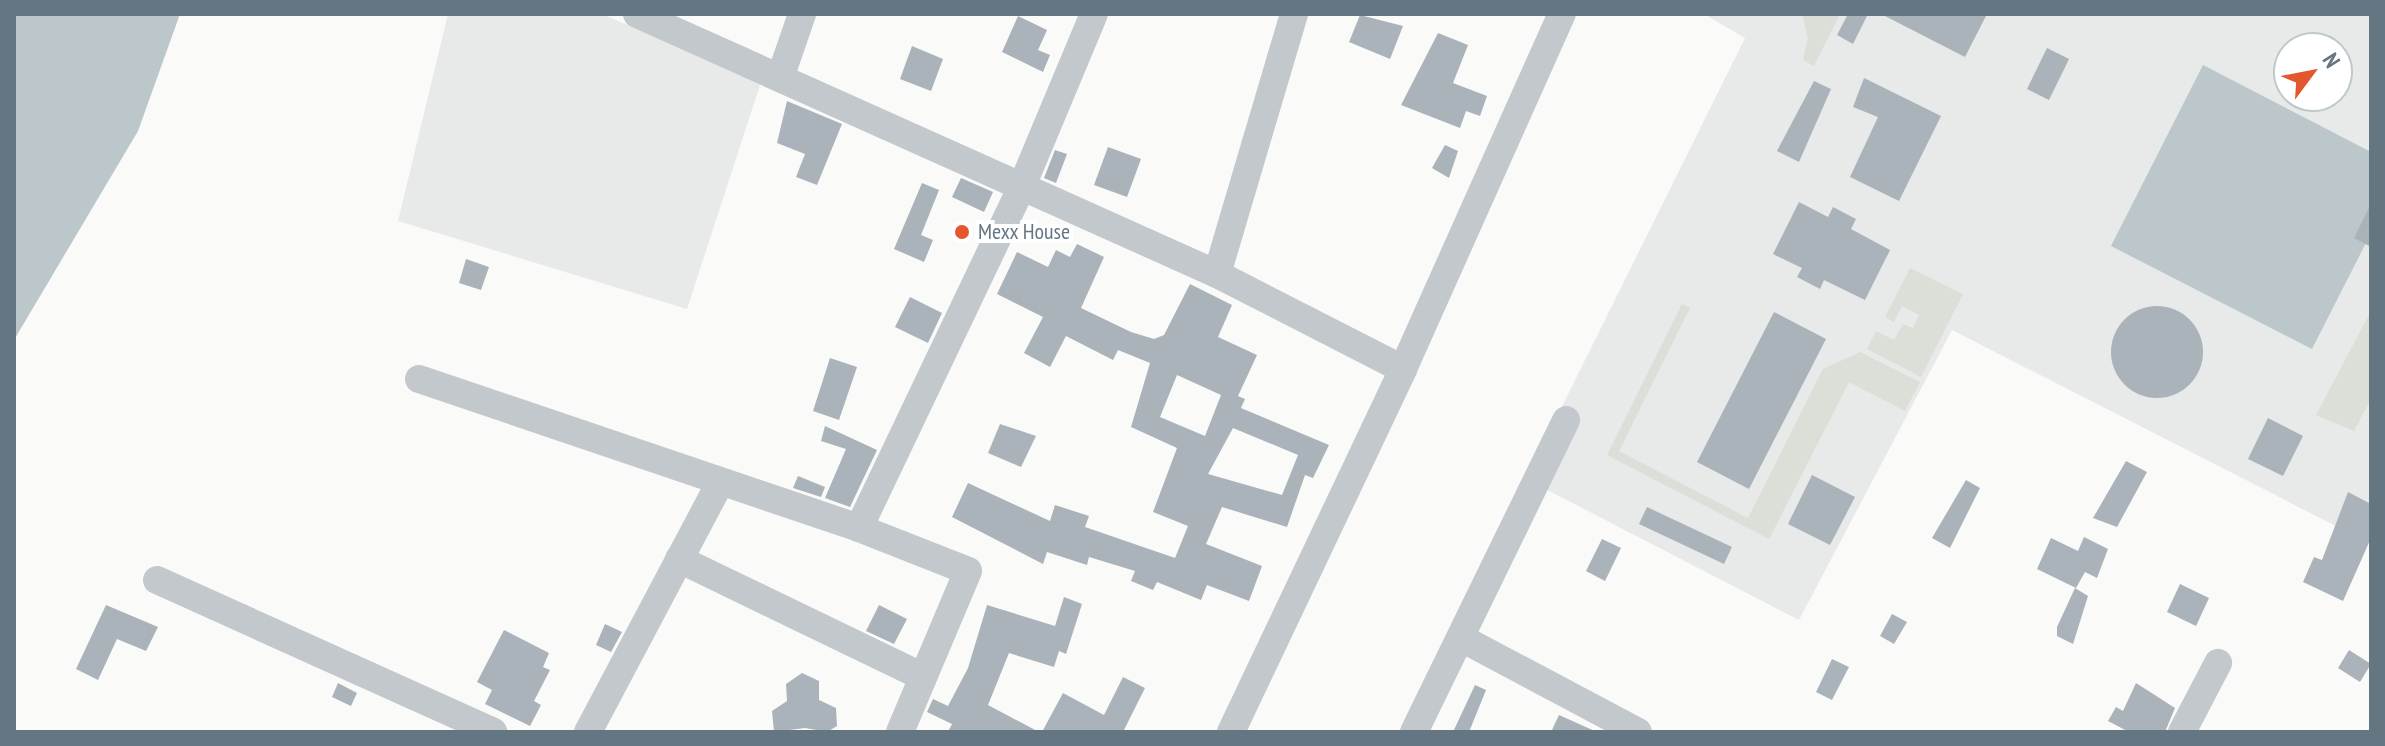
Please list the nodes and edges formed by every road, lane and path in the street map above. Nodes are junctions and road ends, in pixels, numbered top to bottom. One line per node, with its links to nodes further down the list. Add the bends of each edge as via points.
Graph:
1 (637, 14): 6 (street)
2 (802, 14): 6 (street)
3 (1094, 14): 7 (street)
4 (1294, 14): 8 (street)
5 (1562, 14): 9 (street)
6 (780, 78): 7 (street)
7 (1022, 186): 8 (street); 13 (street)
8 (1217, 274): 9 (street)
9 (1403, 369): 22 (street)
10 (419, 379): 12 (street)
11 (1566, 420): 16 (street)
12 (720, 483): 13 (street); 14 (street)
13 (859, 528): 18 (street, via 968,571)
14 (679, 559): 18 (street); 20 (street)
15 (157, 580): 19 (street)
16 (1463, 639): 23 (street); 24 (street)
17 (2218, 663): 25 (street)
18 (923, 677): 21 (street)
19 (493, 732)
20 (588, 732)
21 (900, 732)
22 (1231, 732)
23 (1414, 732)
24 (1638, 732)
25 (2182, 732)

